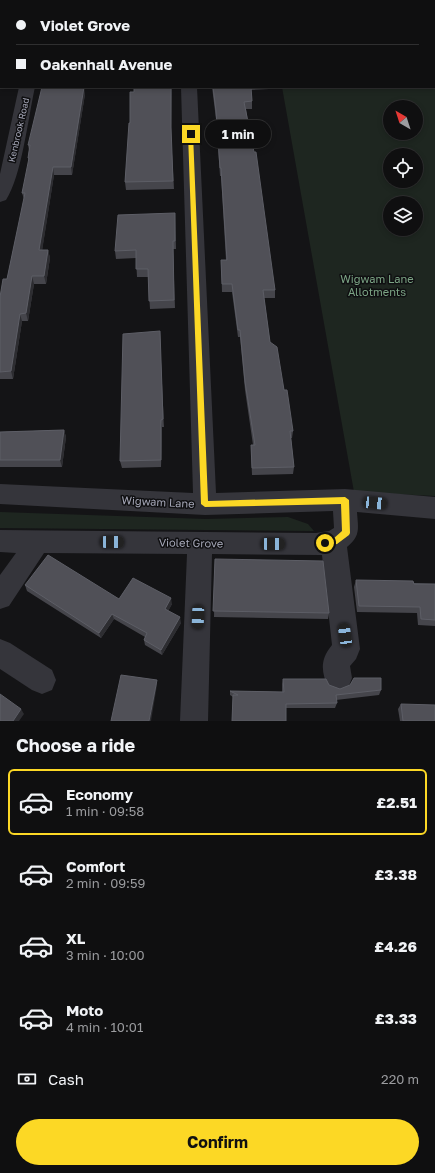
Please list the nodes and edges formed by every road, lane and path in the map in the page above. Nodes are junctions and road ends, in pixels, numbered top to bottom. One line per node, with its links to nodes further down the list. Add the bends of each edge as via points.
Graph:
1 (28, 88): 3 (street, Kenbrook Road, via 9,173)
2 (189, 88): 6 (street)
3 (0, 196)
4 (0, 494): 6 (street, Wigwam Lane)
5 (345, 500): 6 (street, Wigwam Lane); 7 (street, Wigwam Lane); 10 (street, via 346,533)
6 (205, 504)
7 (435, 508)
8 (0, 541): 9 (street, Violet Grove)
9 (38, 541): 11 (street, Violet Grove); 12 (street)
10 (334, 542): 11 (street, Violet Grove); 14 (street, via 346,649 336,662)
11 (200, 543): 16 (street)
12 (0, 597)
13 (0, 653): 15 (street)
14 (338, 678)
15 (42, 680)
16 (194, 721)

